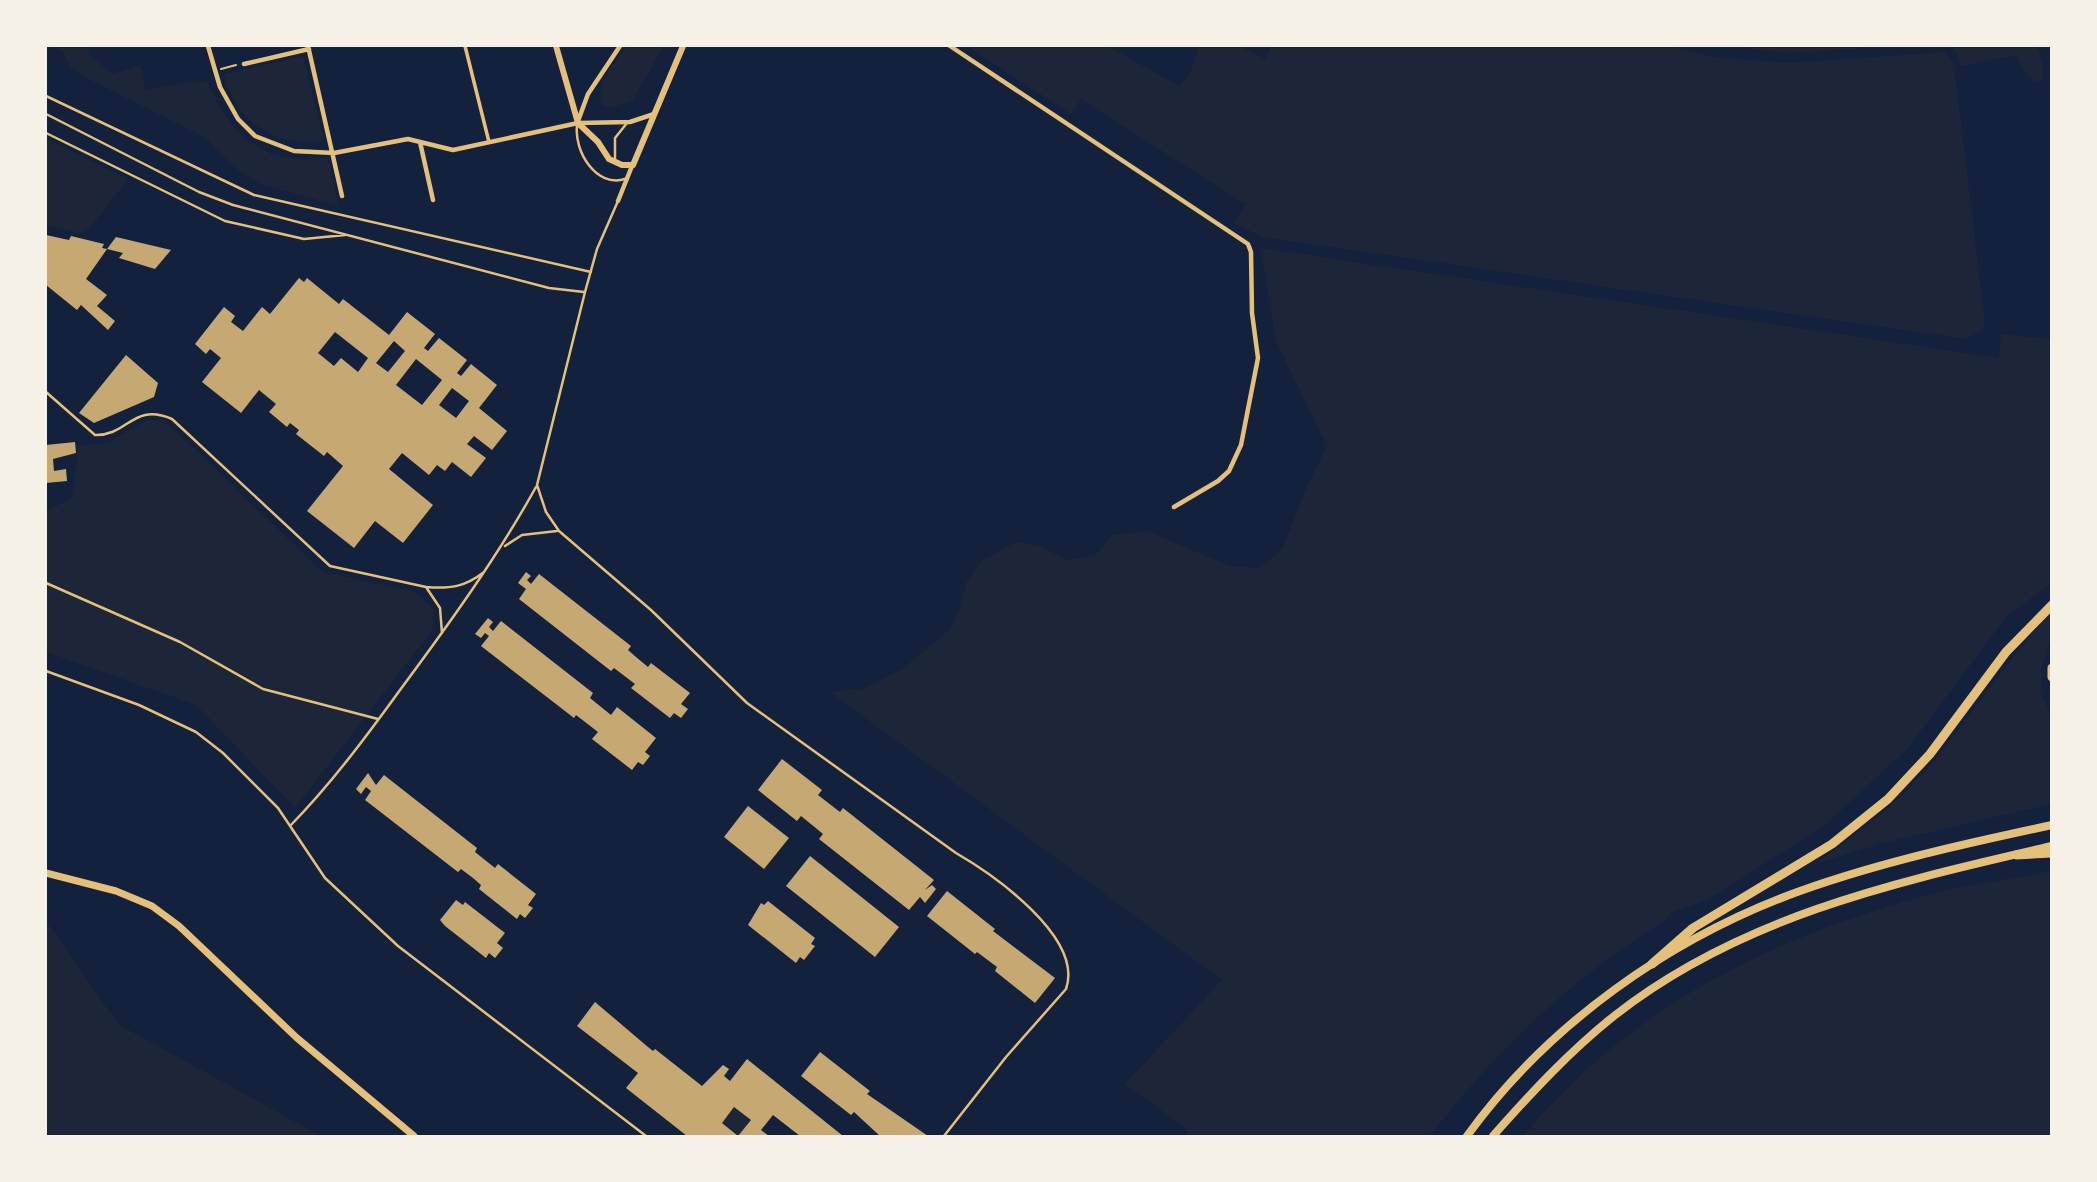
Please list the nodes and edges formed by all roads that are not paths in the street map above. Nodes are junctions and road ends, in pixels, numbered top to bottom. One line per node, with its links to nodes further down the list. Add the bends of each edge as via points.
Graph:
1 (208, 46): 17 (street, via 227,102 255,136 295,150)
2 (465, 46): 16 (street)
3 (556, 46): 13 (street)
4 (620, 46): 13 (street, via 588,94)
5 (683, 46): 11 (street)
6 (950, 46): 29 (street, via 1248,244 1258,358 1241,445 1229,471)
7 (308, 47): 8 (street); 17 (street)
8 (244, 64)
9 (46, 96): 25 (lane, via 254,195)
10 (46, 114): 24 (lane, via 199,192)
11 (654, 114): 12 (street); 19 (street)
12 (630, 122): 13 (street); 18 (lane, via 615,138)
13 (578, 123): 16 (street); 18 (street); 20 (lane, via 576,131 592,170 609,180)
14 (46, 133): 24 (lane, via 225,221 304,239)
15 (420, 142): 16 (street, via 453,150); 17 (street, via 408,139); 22 (street)
16 (489, 142)
17 (334, 153): 21 (street)
18 (617, 163): 19 (street)
19 (633, 165): 20 (street)
20 (627, 178): 23 (street)
21 (342, 196)
22 (433, 200)
23 (618, 201): 25 (lane)
24 (349, 235): 26 (lane, via 549,288)
25 (591, 272): 26 (lane)
26 (585, 292): 28 (lane)
27 (46, 392): 34 (lane, via 95,435 105,435 156,412 172,419 330,566)
28 (537, 485): 30 (lane, via 546,512); 31 (lane)
29 (1174, 506)
30 (559, 531): 31 (lane, via 522,535); 50 (lane, via 651,610 747,703 981,867 1044,922 1060,945 1068,966 1063,994)
31 (502, 548): 32 (lane)
32 (488, 569): 34 (lane, via 452,589); 36 (lane)
33 (46, 583): 40 (lane, via 180,642 263,689)
34 (426, 587): 36 (lane, via 440,608)
35 (2052, 604): 47 (highway, via 2006,652 1930,754 1888,799 1832,844 1693,928)
36 (442, 633): 40 (lane)
37 (2052, 668): 39 (highway)
38 (46, 671): 42 (lane, via 197,732 251,780)
39 (2052, 677)
40 (379, 719): 42 (lane)
41 (2052, 825): 47 (main road, via 1799,891 1723,923)
42 (290, 826): 49 (lane, via 325,878 398,947)
43 (2052, 846): 45 (main road)
44 (2052, 853): 45 (highway)
45 (2015, 855): 52 (main road, via 1843,898 1722,948 1614,1017 1563,1060)
46 (46, 873): 48 (main road, via 116,891 152,906 297,1038)
47 (1652, 964): 51 (main road, via 1599,1001 1550,1044)
48 (414, 1136)
49 (646, 1136)
50 (944, 1136)
51 (1467, 1136)
52 (1493, 1136)

